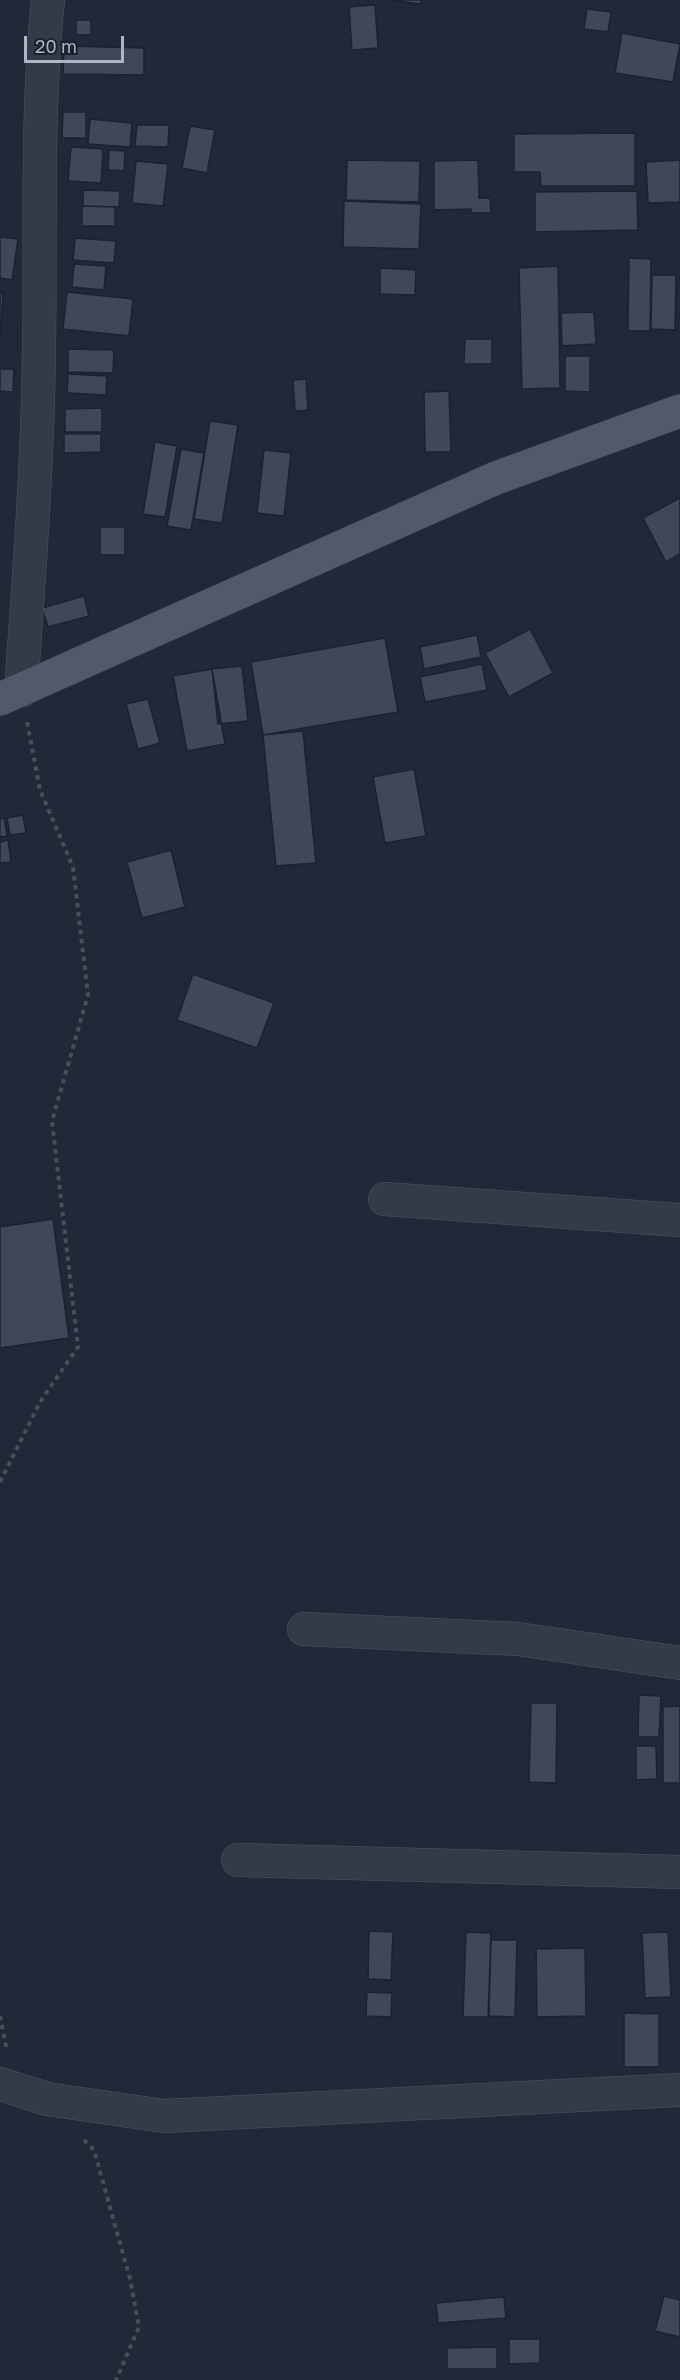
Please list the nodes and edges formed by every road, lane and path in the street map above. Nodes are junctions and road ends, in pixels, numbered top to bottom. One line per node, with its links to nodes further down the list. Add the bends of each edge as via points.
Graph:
1 (48, 0): 3 (street, via 39,179 34,497)
2 (680, 411): 3 (main road, via 496,478)
3 (11, 695): 6 (path, via 40,790 73,867 88,995 52,1121 78,1347 40,1402)
4 (385, 1198): 5 (street)
5 (680, 1220)
6 (0, 1482)
7 (304, 1629): 8 (street, via 518,1639)
8 (680, 1663)
9 (238, 1860): 10 (street)
10 (680, 1872)
11 (0, 2016): 12 (path)
12 (4, 2071): 14 (street)
13 (680, 2090): 14 (street, via 164,2116)
14 (47, 2099): 15 (path, via 94,2150 130,2279 139,2327)
15 (116, 2380)

